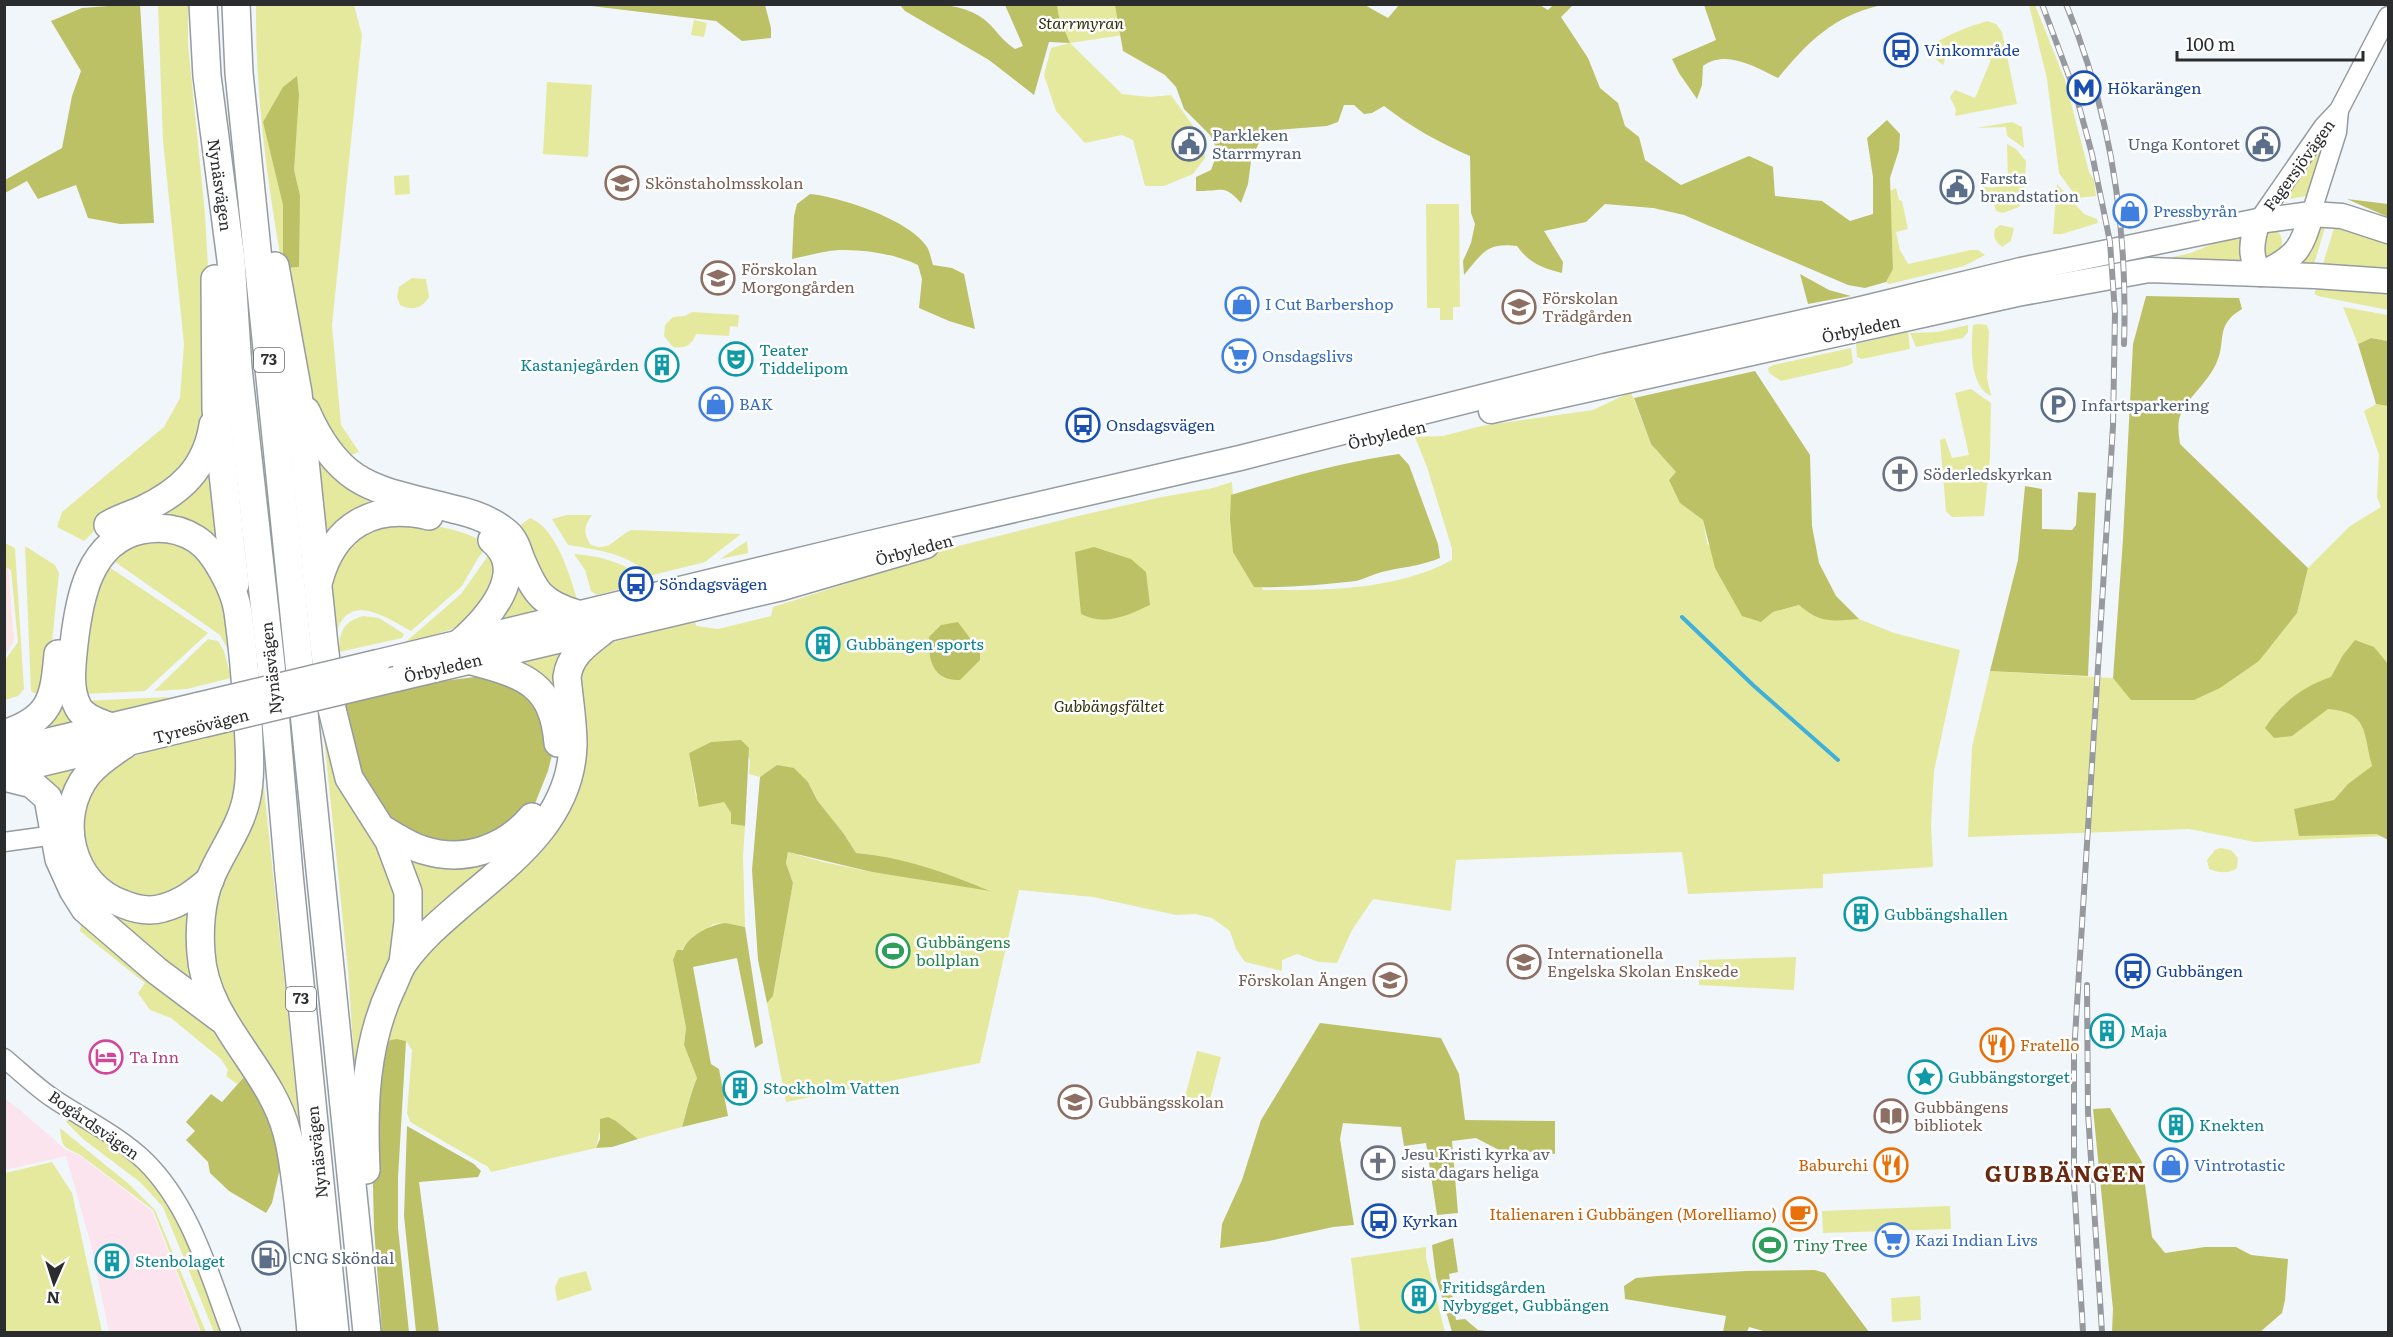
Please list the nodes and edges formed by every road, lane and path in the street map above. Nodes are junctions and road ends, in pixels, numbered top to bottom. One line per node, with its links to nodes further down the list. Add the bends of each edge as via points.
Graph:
1 (203, 4): 5 (highway, Nynäsvägen / 73)
2 (236, 4): 6 (highway, Nynäsvägen / 73)
3 (2388, 16): 4 (street, Fagersjövägen)
4 (2339, 110): 7 (street, Fagersjövägen, via 2337,132); 8 (street, Fagersjövägen)
5 (212, 128): 15 (highway); 37 (highway, Nynäsvägen / 73, via 231,260 238,368 272,665)
6 (246, 141): 14 (highway, via 259,176); 38 (highway, Nynäsvägen / 73)
7 (2312, 214): 8 (main road, Örbyleden); 10 (main road, Örbyleden, via 2342,216); 11 (main road, via 2300,248 2290,259)
8 (2258, 221): 9 (main road, Örbyleden); 11 (main road, via 2252,253)
9 (2223, 229): 13 (main road, Örbyleden, via 2206,241 2176,251); 18 (main road, Örbyleden, via 2021,270 1605,366 1240,458)
10 (2388, 231)
11 (2261, 274): 12 (main road, Örbyleden); 19 (main road, Örbyleden, via 2149,270 2017,294 1230,472)
12 (2388, 281)
13 (2019, 285)
14 (298, 393): 16 (highway); 18 (highway, via 327,451 356,478 384,492 469,513 494,524 512,539 537,593 548,603)
15 (216, 410): 17 (highway); 24 (highway, via 212,436 190,479 164,499 106,526 81,554 63,604 52,698 42,715)
16 (317, 584): 20 (highway, via 336,541 368,517 422,514 476,530 502,550 506,566 504,587); 28 (highway, via 339,744 349,778)
17 (237, 607): 25 (highway, via 206,545 189,534 152,527 132,532 111,544 96,561 85,587 76,628 72,681 78,709); 31 (highway, via 249,739 247,797 238,826)
18 (577, 614): 20 (main road, Örbyleden)
19 (604, 630): 20 (main road, Örbyleden); 32 (highway, via 577,654 568,668 573,745 570,769 548,820 531,843 427,934)
20 (467, 652): 21 (main road, Örbyleden); 22 (main road, Örbyleden); 28 (highway, via 522,677 536,687 554,712 556,762 541,803 531,819 507,841 475,853 423,850)
21 (378, 662): 23 (main road, Tyresövägen, bridge)
22 (396, 679): 23 (main road, Tyresövägen, bridge)
23 (201, 715): 25 (main road, Tyresövägen)
24 (4, 734)
25 (118, 736): 26 (main road, Tyresövägen); 27 (main road, Tyresövägen); 29 (highway, via 83,782)
26 (4, 749)
27 (4, 775): 29 (highway, via 32,784 48,798)
28 (382, 829): 32 (highway, via 408,892)
29 (63, 834): 30 (street); 31 (highway, via 91,884 133,908 161,909 183,901); 33 (highway, via 59,860 85,909)
30 (4, 842)
31 (210, 880): 33 (highway, via 200,935 201,952 207,985)
32 (403, 963): 39 (highway, via 378,1019 364,1116)
33 (224, 1022): 36 (highway, via 255,1064 287,1132)
34 (4, 1058): 35 (street, Bogårdsvägen, via 52,1098 135,1153 159,1176 190,1227)
35 (231, 1332)
36 (311, 1332)
37 (334, 1332)
38 (367, 1332)
39 (374, 1332)

